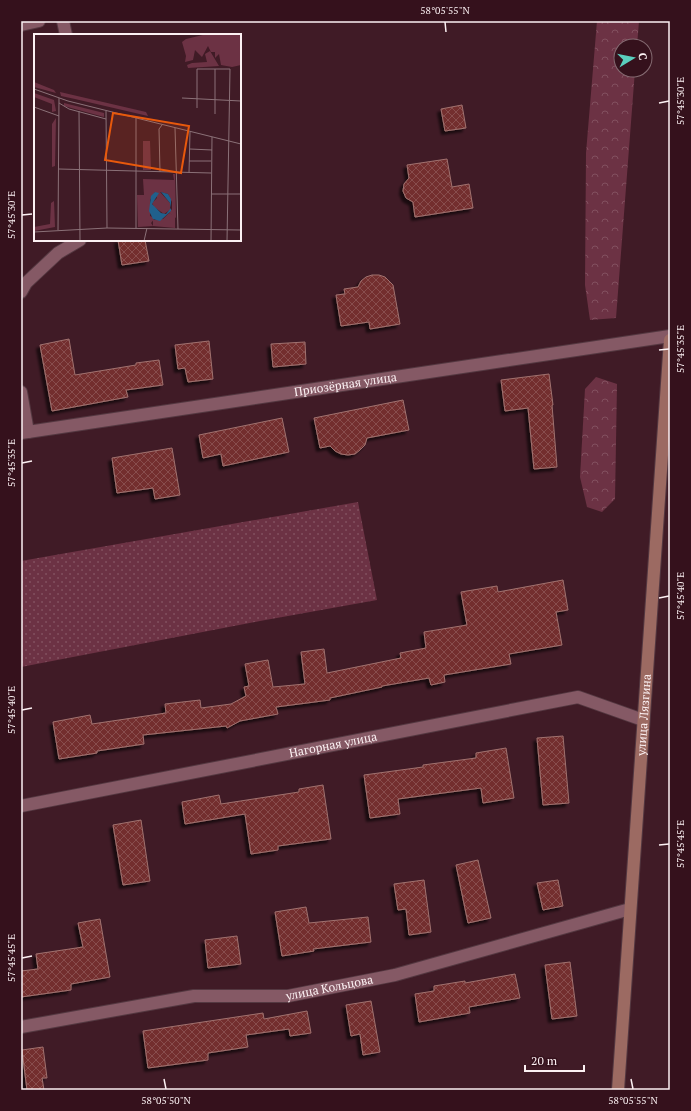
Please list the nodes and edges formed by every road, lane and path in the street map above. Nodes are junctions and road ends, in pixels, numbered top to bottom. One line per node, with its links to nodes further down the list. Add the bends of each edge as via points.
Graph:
1 (39, 21): 3 (street)
2 (63, 21): 4 (street)
3 (21, 24)
4 (66, 34)
5 (78, 241): 6 (street, via 58,253 26,283)
6 (21, 292)
7 (670, 336): 10 (street, Приозёрная улица)
8 (670, 340): 11 (main road, улица Лязгина)
9 (21, 392): 10 (street)
10 (25, 432)
11 (643, 720): 12 (street, Нагорная улица, via 578,697); 13 (main road, улица Лязгина)
12 (21, 806)
13 (630, 909): 14 (street, улица Кольцова, via 395,975 288,996 194,996); 15 (main road, улица Лязгина)
14 (21, 1027)
15 (618, 1090)

